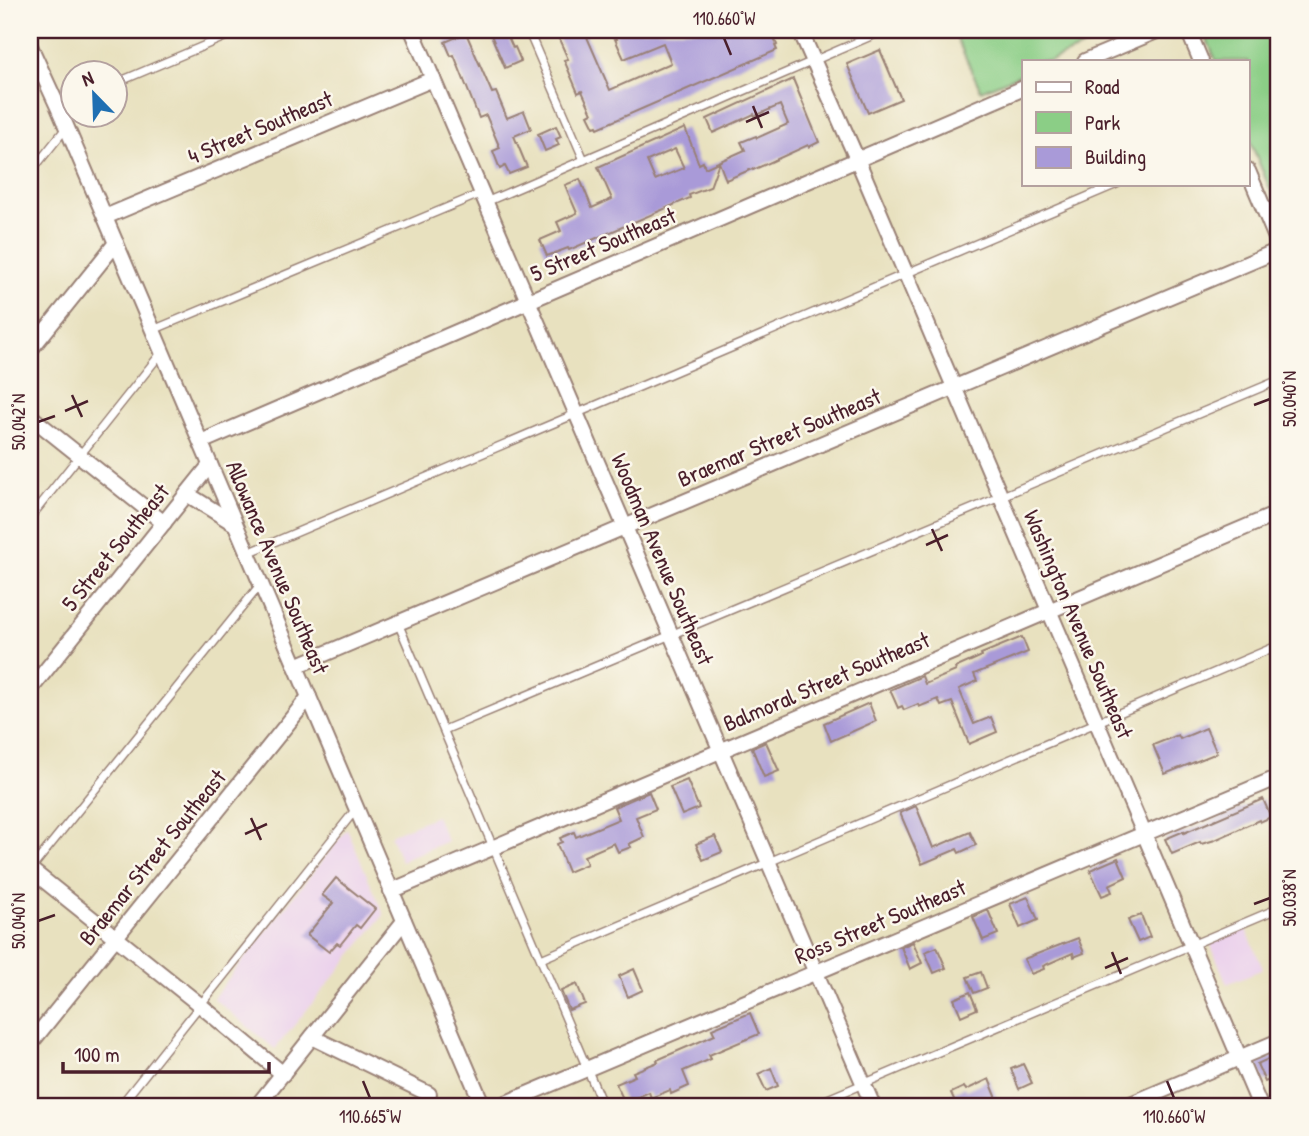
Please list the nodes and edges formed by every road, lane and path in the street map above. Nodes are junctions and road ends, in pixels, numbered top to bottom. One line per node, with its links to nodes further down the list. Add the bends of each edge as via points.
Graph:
1 (241, 30): 12 (lane)
2 (412, 30): 13 (street, Woodman Avenue Southeast)
3 (528, 30): 20 (lane)
4 (800, 30): 9 (street, Washington Avenue Southeast)
5 (885, 30): 9 (lane)
6 (1158, 30): 10 (street)
7 (1188, 30): 11 (street)
8 (30, 46): 15 (street, Allowance Avenue Southeast)
9 (814, 60): 19 (street, Washington Avenue Southeast); 20 (lane)
10 (1087, 60)
11 (1201, 60)
12 (130, 77)
13 (433, 79): 24 (street, Woodman Avenue Southeast); 25 (street, 4 Street Southeast)
14 (1022, 89): 19 (street, 5 Street Southeast)
15 (58, 107): 16 (street, Allowance Avenue Southeast)
16 (60, 111)
17 (65, 130): 21 (lane)
18 (68, 130): 25 (street, Allowance Avenue Southeast)
19 (857, 159): 28 (street, Washington Avenue Southeast); 29 (street, 5 Street Southeast)
20 (584, 160): 24 (lane)
21 (30, 173)
22 (1250, 176): 27 (street)
23 (1112, 186): 28 (lane)
24 (484, 197): 29 (street, Woodman Avenue Southeast); 30 (lane)
25 (105, 217): 26 (street, Allowance Avenue Southeast)
26 (116, 243): 30 (street, Allowance Avenue Southeast); 31 (street)
27 (1279, 247): 34 (street, Braemar Street Southeast)
28 (906, 274): 34 (street, Washington Avenue Southeast); 35 (lane)
29 (528, 301): 35 (street, Woodman Avenue Southeast); 37 (street, 5 Street Southeast)
30 (153, 330): 32 (street, Allowance Avenue Southeast)
31 (30, 350)
32 (163, 352): 37 (street, Allowance Avenue Southeast); 38 (lane)
33 (1279, 380): 41 (lane)
34 (954, 388): 41 (street, Washington Avenue Southeast); 46 (street, Braemar Street Southeast)
35 (576, 414): 46 (street, Woodman Avenue Southeast); 47 (lane)
36 (30, 416): 38 (street)
37 (201, 442): 39 (street, Allowance Avenue Southeast)
38 (79, 455): 43 (lane); 44 (street)
39 (210, 465): 40 (street, 5 Street Southeast); 45 (street, Allowance Avenue Southeast)
40 (187, 494): 44 (street, 5 Street Southeast); 45 (street)
41 (1000, 497): 49 (street, Washington Avenue Southeast); 51 (lane)
42 (1279, 513): 49 (street, Balmoral Street Southeast)
43 (30, 518)
44 (164, 523): 54 (street, 5 Street Southeast)
45 (235, 524): 47 (street, Allowance Avenue Southeast)
46 (625, 527): 50 (street, Braemar Street Southeast); 51 (street, Woodman Avenue Southeast)
47 (248, 553): 48 (street, Allowance Avenue Southeast)
48 (261, 584): 53 (street, Allowance Avenue Southeast); 64 (lane)
49 (1049, 611): 56 (street, Washington Avenue Southeast); 58 (street, Balmoral Street Southeast)
50 (398, 623): 53 (street, Braemar Street Southeast); 57 (lane)
51 (671, 635): 57 (lane); 58 (street, Woodman Avenue Southeast)
52 (1279, 645): 56 (lane)
53 (296, 666): 55 (street, Allowance Avenue Southeast)
54 (30, 690)
55 (309, 697): 60 (street, Allowance Avenue Southeast); 68 (street, Braemar Street Southeast)
56 (1097, 723): 61 (street, Washington Avenue Southeast); 63 (lane)
57 (444, 730): 62 (lane)
58 (721, 751): 62 (street, Balmoral Street Southeast); 63 (street, Woodman Avenue Southeast)
59 (1279, 777): 61 (street, Ross Street Southeast)
60 (356, 808): 65 (street, Allowance Avenue Southeast); 72 (lane)
61 (1144, 834): 69 (street, Washington Avenue Southeast); 71 (street, Ross Street Southeast)
62 (494, 847): 65 (street, Balmoral Street Southeast); 70 (lane)
63 (768, 862): 70 (lane); 71 (street, Woodman Avenue Southeast)
64 (30, 870): 68 (street)
65 (391, 891): 67 (street, Allowance Avenue Southeast)
66 (1279, 908): 69 (lane)
67 (404, 921): 73 (street); 83 (street, Allowance Avenue Southeast)
68 (116, 938): 72 (street); 75 (street, Braemar Street Southeast)
69 (1191, 945): 76 (street, Washington Avenue Southeast); 79 (lane)
70 (541, 959): 77 (lane)
71 (816, 973): 77 (street, Ross Street Southeast); 79 (street, Woodman Avenue Southeast)
72 (200, 1005): 78 (street); 81 (lane)
73 (312, 1037): 78 (street); 80 (street)
74 (1279, 1041): 76 (street)
75 (30, 1045)
76 (1239, 1058): 88 (street); 89 (street, Washington Avenue Southeast)
77 (587, 1069): 84 (street, Ross Street Southeast); 85 (lane)
78 (283, 1074): 82 (street)
79 (863, 1084): 86 (lane); 87 (street, Woodman Avenue Southeast)
80 (429, 1094)
81 (120, 1106)
82 (257, 1106)
83 (483, 1106)
84 (499, 1106)
85 (603, 1106)
86 (811, 1106)
87 (873, 1106)
88 (1126, 1106)
89 (1260, 1106)

